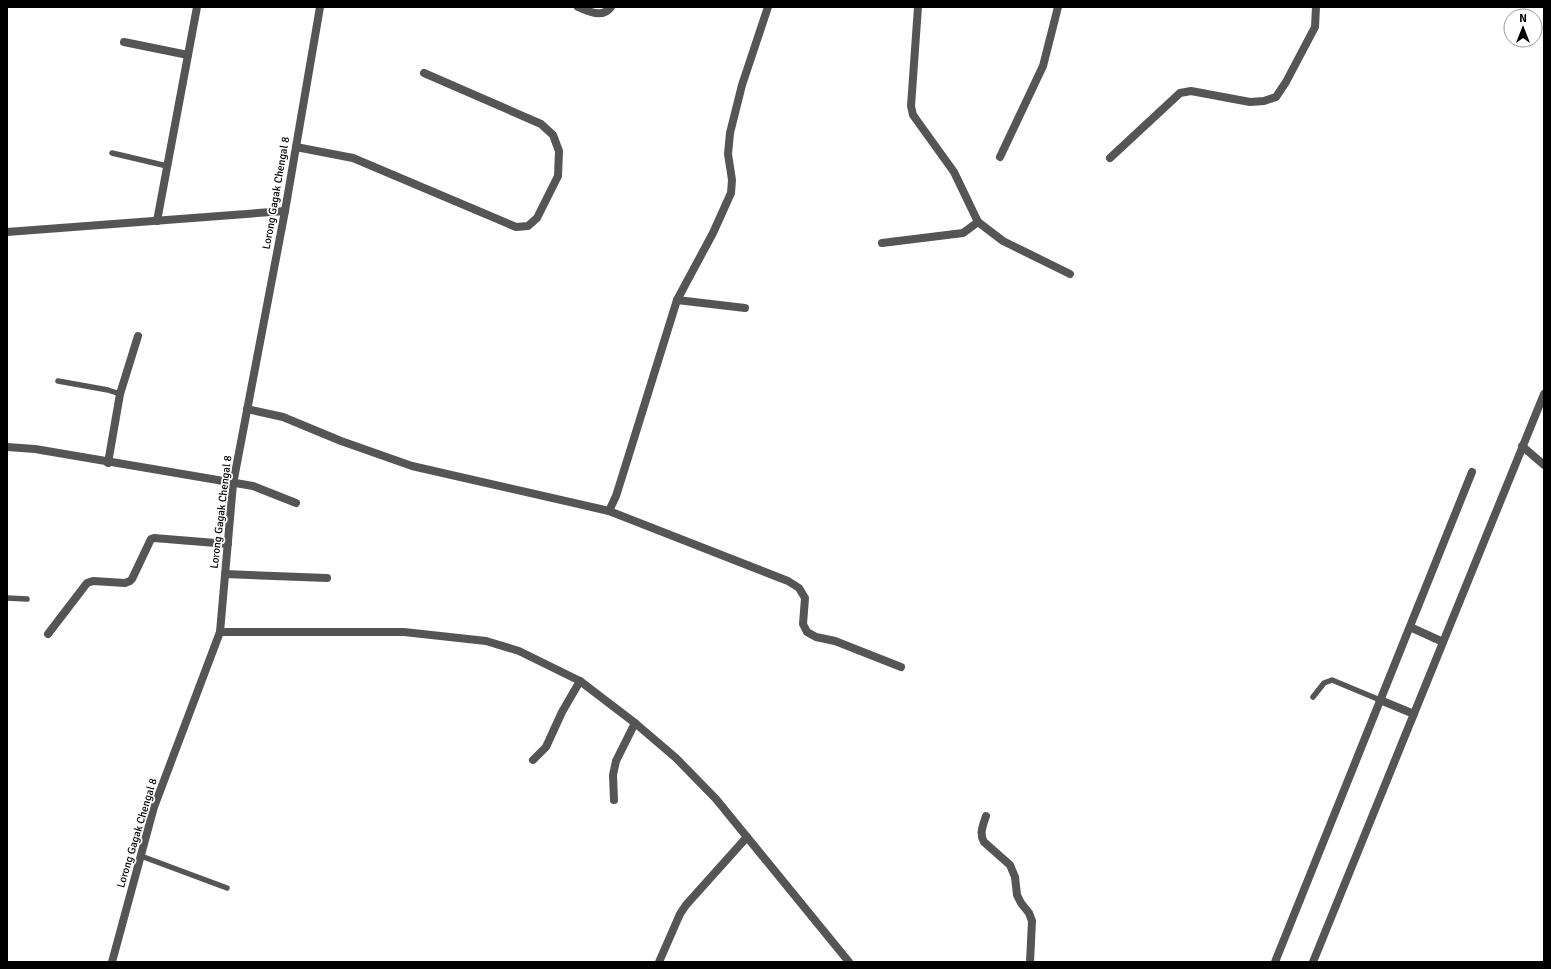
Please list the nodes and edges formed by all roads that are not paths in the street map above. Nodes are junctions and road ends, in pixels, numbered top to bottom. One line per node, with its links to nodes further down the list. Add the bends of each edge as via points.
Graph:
1 (197, 7): 10 (street)
2 (320, 7): 12 (street, Lorong Gagak Chengal 8)
3 (578, 7): 4 (street, via 603,14)
4 (611, 7)
5 (768, 7): 23 (street, via 742,85 730,133 728,154 731,193)
6 (918, 7): 19 (street, via 911,106 913,115 954,172)
7 (1058, 7): 14 (street, via 1043,66)
8 (1316, 7): 15 (street, via 1315,26 1276,97 1250,102 1191,91 1180,93)
9 (124, 42): 10 (street)
10 (188, 55): 16 (street)
11 (424, 73): 12 (street, via 541,124 553,135 559,152 558,176 537,218 528,226 516,227 353,158)
12 (296, 147): 17 (street, Lorong Gagak Chengal 8)
13 (112, 153): 16 (lane)
14 (1000, 157)
15 (1110, 158)
16 (167, 166): 18 (street)
17 (285, 211): 18 (street); 29 (street, Lorong Gagak Chengal 8)
18 (157, 221): 20 (street)
19 (978, 222): 21 (street, via 963,233); 22 (street, via 1003,241)
20 (7, 232)
21 (882, 243)
22 (1070, 274)
23 (677, 300): 24 (street); 37 (street, via 616,496)
24 (745, 308)
25 (138, 336): 27 (street)
26 (58, 381): 27 (lane)
27 (120, 394): 32 (street)
28 (1544, 394): 30 (street)
29 (247, 409): 35 (street, Lorong Gagak Chengal 8); 37 (street, via 283,417 412,466)
30 (1522, 446): 33 (street); 46 (street)
31 (7, 447): 32 (street, via 35,449)
32 (108, 463): 35 (street)
33 (1544, 465)
34 (1472, 472): 43 (street)
35 (233, 484): 36 (street, via 261,488); 38 (street, Lorong Gagak Chengal 8)
36 (296, 503)
37 (608, 512): 47 (street, via 788,581 799,588 804,598 803,624 807,632)
38 (228, 544): 39 (street, Lorong Gagak Chengal 8); 45 (street, via 151,539 132,579 125,583 87,582)
39 (225, 574): 40 (street); 44 (street, Lorong Gagak Chengal 8)
40 (327, 578)
41 (7, 598): 42 (lane)
42 (27, 599)
43 (1410, 627): 46 (street); 50 (street)
44 (220, 632): 48 (street, via 404,632 486,642 519,651); 57 (street, Lorong Gagak Chengal 8, via 154,807)
45 (48, 634)
46 (1443, 642): 51 (street)
47 (901, 667)
48 (580, 681): 52 (street); 53 (street, via 546,747)
49 (1313, 697): 50 (lane, via 1324,683 1332,680)
50 (1380, 700): 51 (street); 63 (street)
51 (1414, 714): 64 (street)
52 (635, 723): 54 (street, via 616,761 613,775); 56 (street, via 676,758 716,799)
53 (533, 760)
54 (614, 800)
55 (986, 816): 62 (street, via 981,838 1010,865 1018,896 1032,921)
56 (747, 837): 60 (street, via 686,905); 61 (street)
57 (141, 856): 58 (lane); 59 (street, Lorong Gagak Chengal 8)
58 (227, 888)
59 (112, 962)
60 (659, 962)
61 (849, 962)
62 (1030, 962)
63 (1275, 962)
64 (1313, 962)

